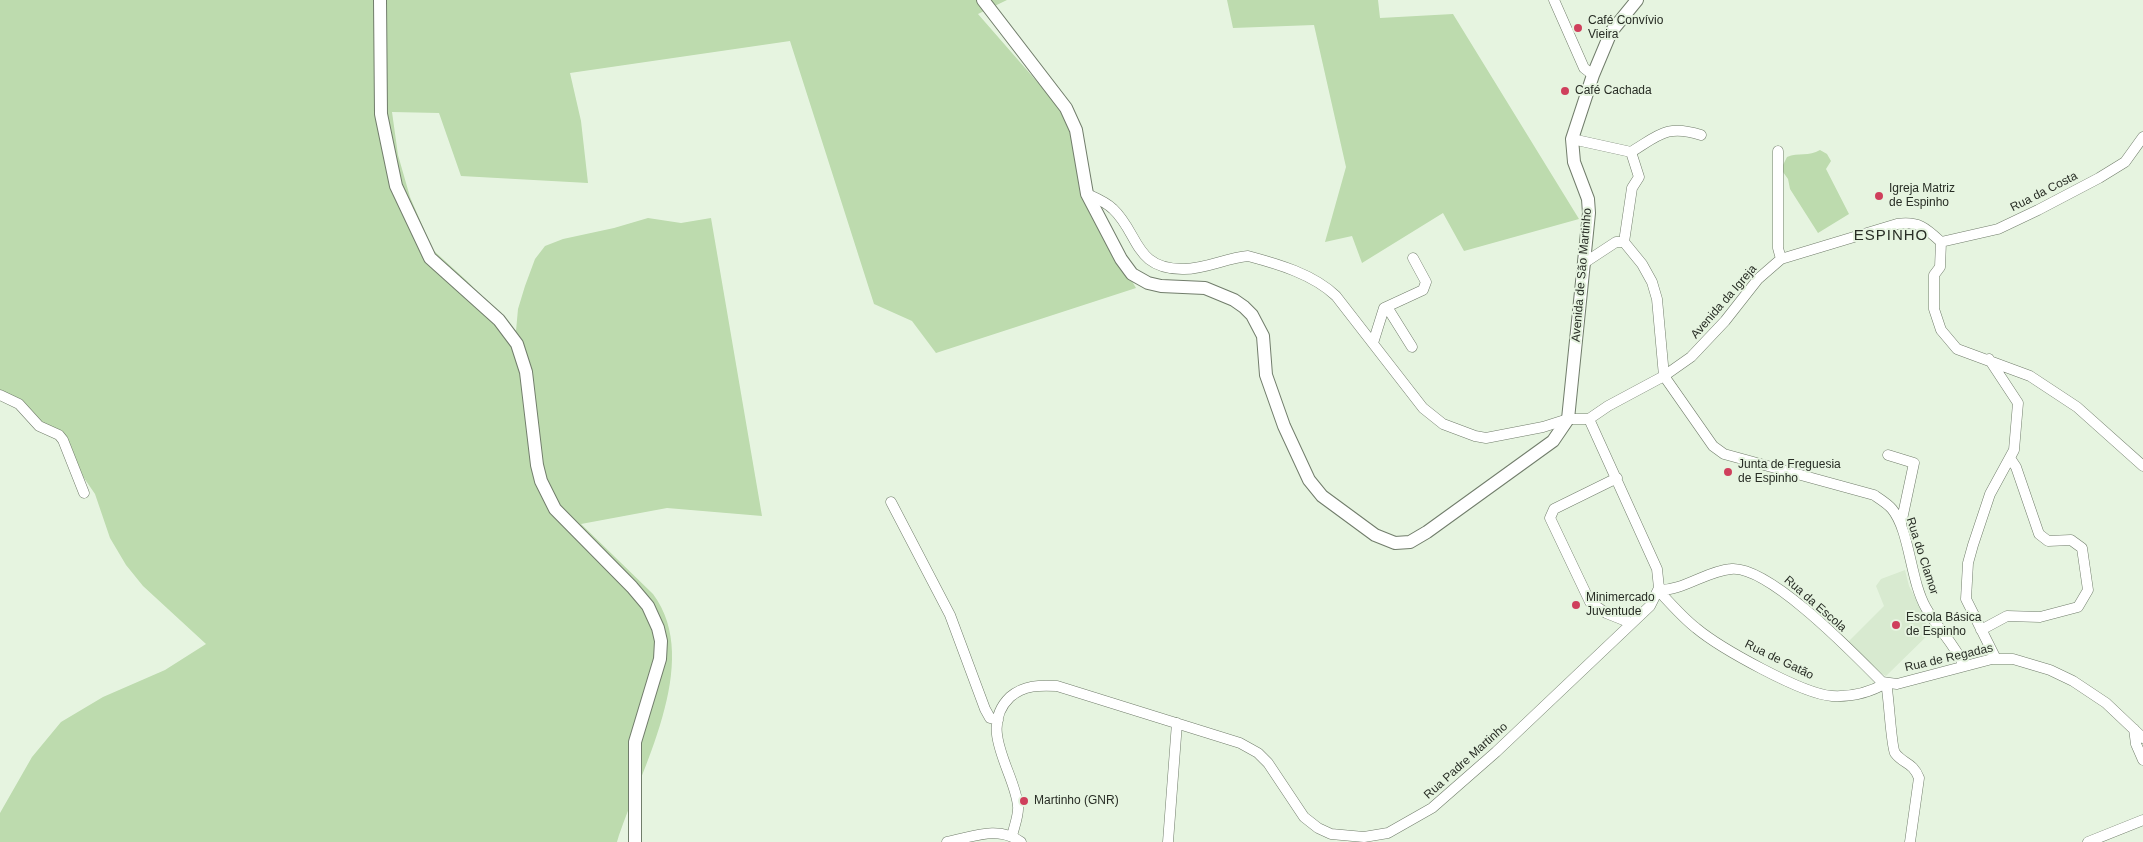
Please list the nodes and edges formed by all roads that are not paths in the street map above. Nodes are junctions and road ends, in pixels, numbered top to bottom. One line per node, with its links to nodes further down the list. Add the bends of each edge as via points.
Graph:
1 (380, 0): 45 (main road, via 381,114 396,186 430,258 499,320 517,344 526,372 537,465 555,509 632,587 648,606 658,628 660,659 635,742)
2 (982, 0): 11 (main road, via 1066,108 1076,130)
3 (1637, 0): 5 (main road, Avenida de São Martinho, via 1611,32)
4 (1556, 1): 5 (street, via 1584,68)
5 (1593, 76): 8 (main road, Avenida de São Martinho)
6 (1701, 135): 9 (street, via 1684,129 1667,131)
7 (2143, 137): 13 (street, Rua da Costa, via 2125,162 2038,210 1998,229)
8 (1572, 140): 9 (street); 16 (main road, Avenida de São Martinho, via 1574,162 1588,199)
9 (1631, 152): 12 (street, via 1639,177 1632,188)
10 (1778, 152): 15 (street, via 1778,248)
11 (1087, 194): 18 (street, via 1113,208 1134,243 1146,257 1158,264 1171,269 1199,268 1248,256 1313,279 1336,296); 23 (main road, via 1132,274 1161,286 1205,288 1234,300 1252,315 1263,336 1266,375 1274,399 1309,480 1322,496 1375,535 1395,544 1410,542 1427,532 1553,441)
12 (1624, 242): 16 (street, via 1616,242); 21 (street, via 1652,282 1657,299)
13 (1941, 242): 15 (street, Avenida da Igreja, via 1928,229 1912,222); 20 (street, via 1940,267 1934,275 1934,309 1942,330 1957,349)
14 (1413, 258): 17 (street, via 1426,282 1423,290)
15 (1781, 258): 21 (street, Avenida da Igreja, via 1758,279 1692,357)
16 (1584, 263): 23 (main road, Avenida de São Martinho)
17 (1387, 307): 18 (street); 19 (street)
18 (1373, 343): 23 (street, via 1423,408 1443,424 1466,433 1494,437 1543,428)
19 (1412, 347)
20 (1989, 359): 26 (street, via 2018,404 2014,450); 27 (street, via 2030,376 2077,407)
21 (1664, 376): 24 (street, Avenida da Igreja); 31 (street, Rua do Clamor, via 1713,446 1724,454 1874,495 1892,508)
22 (0, 396): 29 (street, via 18,404 39,426 59,435)
23 (1568, 419): 24 (street)
24 (1589, 419): 28 (street)
25 (1888, 455): 31 (street, via 1914,463)
26 (2010, 458): 34 (street, via 1990,494 1968,563 1966,599); 34 (street, via 2039,534 2048,541 2071,540 2082,548 2088,590 2078,607 2040,616 2007,616)
27 (2143, 466)
28 (1617, 478): 32 (street, via 1658,569); 33 (street, via 1554,509 1550,518 1590,602)
29 (84, 493)
30 (891, 502): 38 (street, via 950,615 985,710 990,718)
31 (1900, 524): 36 (street, Rua do Clamor, via 1925,607)
32 (1658, 590): 33 (street, Rua Padre Martinho, via 1650,606); 37 (street, Rua de Gatão, via 1695,628 1799,687 1830,696 1856,695 1872,691); 37 (street, Rua da Escola, via 1669,590 1732,568 1765,578 1882,682)
33 (1631, 624): 39 (street, Rua Padre Martinho, via 1432,808 1388,833 1364,837 1331,834 1318,828 1304,817 1258,753 1240,743)
34 (1981, 630): 35 (street)
35 (1996, 659): 36 (street, Rua de Regadas); 40 (street, Rua de Regadas, via 2012,659 2050,670 2106,703)
36 (1964, 666): 37 (street, Rua de Regadas, via 1897,684)
37 (1886, 682): 48 (street, via 1896,754 1915,769 1919,778)
38 (998, 720): 39 (street, Rua Padre Martinho, via 1014,694 1030,686 1042,685 1057,686); 44 (street, Rua Padre Martinho, via 998,744 1018,807)
39 (1177, 722): 47 (street)
40 (2134, 729): 41 (street, Rua de Regadas); 42 (street)
41 (2143, 738)
42 (2143, 760)
43 (2143, 820): 49 (street)
44 (1016, 839): 46 (street, via 993,832)
45 (635, 842)
46 (947, 842)
47 (1168, 842)
48 (1910, 842)
49 (2088, 842)

